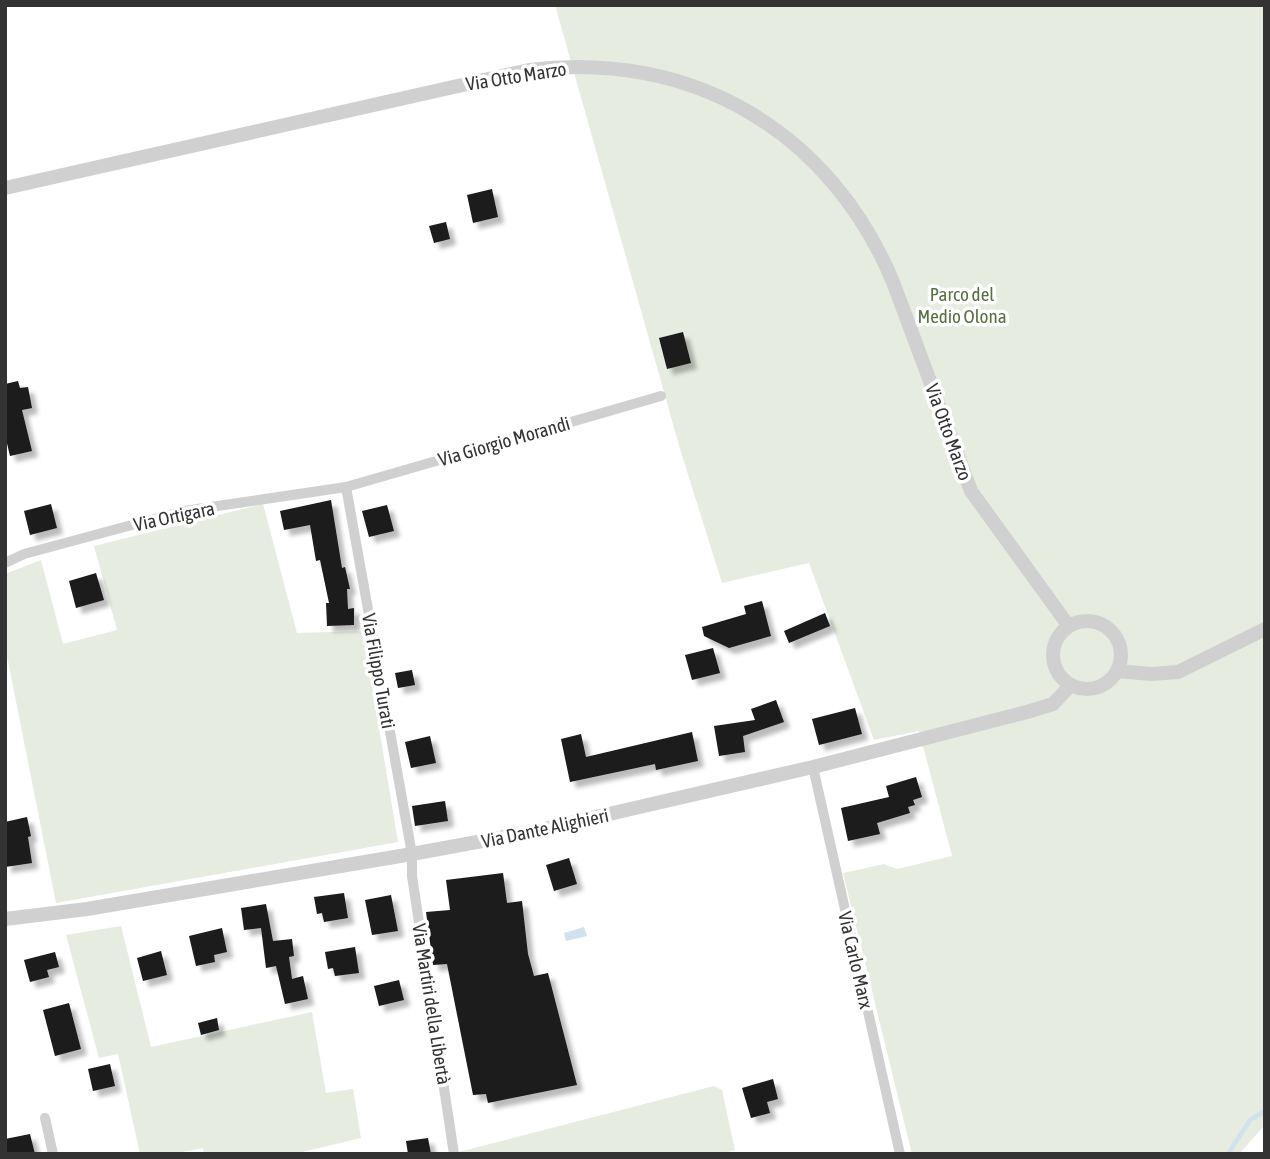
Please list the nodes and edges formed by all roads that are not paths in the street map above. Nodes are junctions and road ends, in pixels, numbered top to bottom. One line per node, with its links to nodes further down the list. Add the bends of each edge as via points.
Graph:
1 (5, 188): 5 (street, Via Otto Marzo, via 530,70 577,66 625,69 672,78 717,95 798,146 832,180 860,218 892,282 971,491)
2 (661, 396): 3 (street, Via Giorgio Morandi)
3 (346, 487): 4 (street, Via Ortigara, via 184,511); 10 (street, Via Filippo Turati)
4 (5, 563)
5 (1068, 625): 7 (street, via 1083,620 1099,622 1113,631 1122,657); 8 (street, via 1056,639 1052,656 1057,673)
6 (1265, 629): 7 (street, via 1178,671)
7 (1118, 671): 8 (street, via 1105,684 1088,690)
8 (1070, 686): 9 (street, Via Dante Alighieri, via 1053,704)
9 (813, 767): 10 (street, Via Dante Alighieri, via 531,832); 15 (street, Via Carlo Marx)
10 (412, 854): 11 (street, Via Dante Alighieri); 14 (street, Via Martiri della Libertà)
11 (5, 919)
12 (46, 1118): 13 (street)
13 (53, 1154)
14 (454, 1154)
15 (900, 1154)

